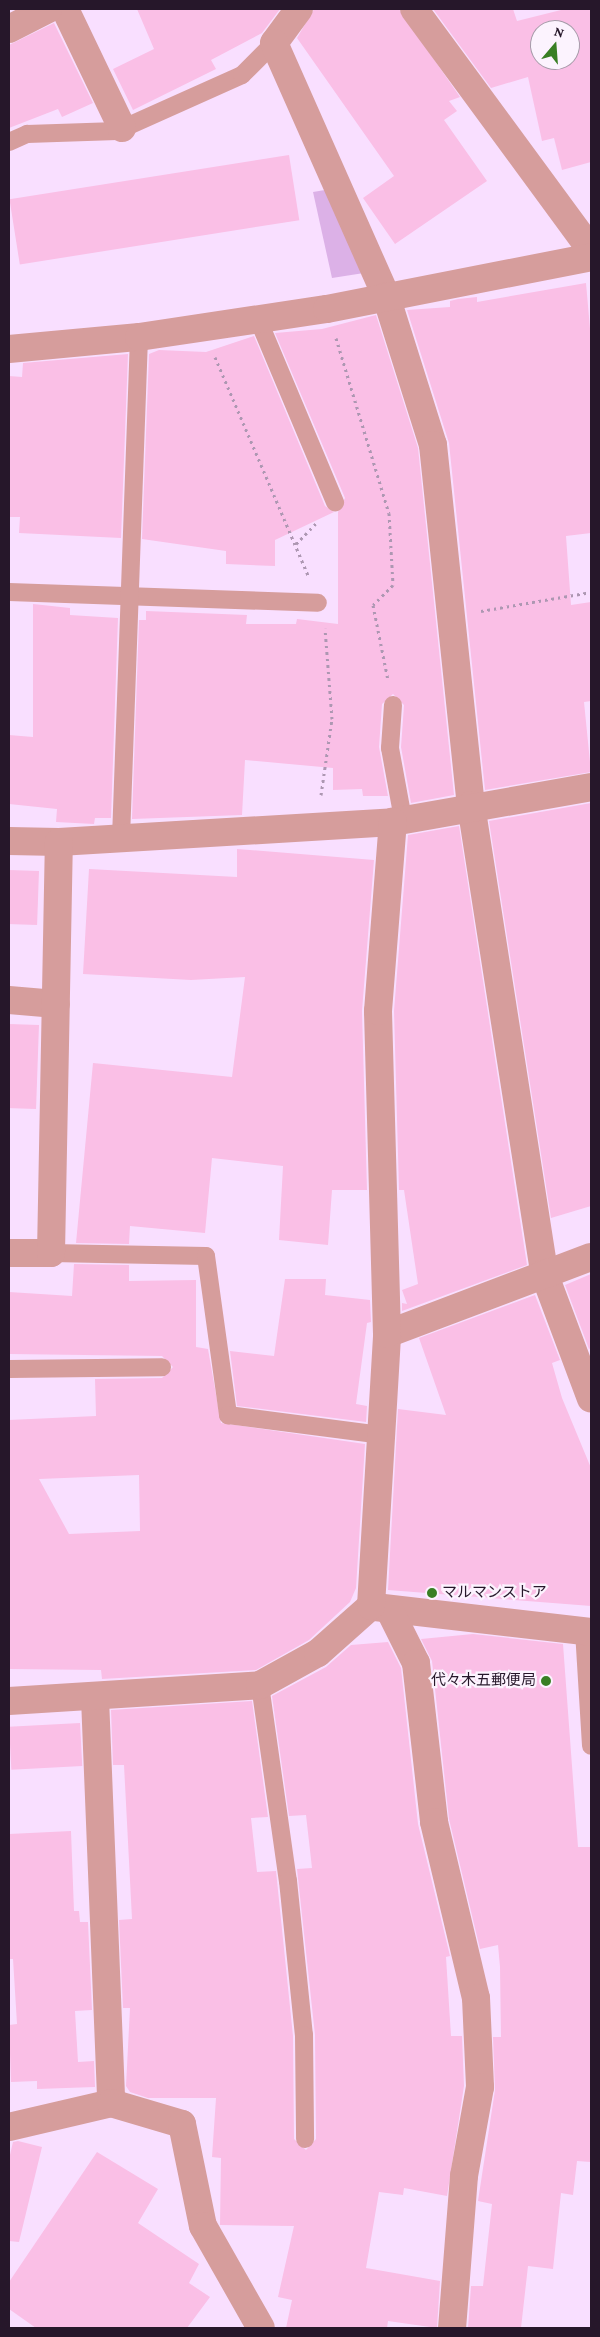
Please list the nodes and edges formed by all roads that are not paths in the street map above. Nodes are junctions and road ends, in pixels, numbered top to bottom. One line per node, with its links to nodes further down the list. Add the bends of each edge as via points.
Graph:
1 (50, 9): 4 (street); 6 (street)
2 (299, 9): 5 (street)
3 (414, 9): 8 (street)
4 (9, 28)
5 (274, 43): 6 (lane, via 242,75); 10 (street)
6 (122, 128): 7 (lane, via 27,134)
7 (9, 142)
8 (591, 250)
9 (591, 257): 10 (street)
10 (386, 296): 11 (street); 20 (street, via 433,445)
11 (258, 319): 12 (street); 14 (lane)
12 (139, 337): 13 (street); 16 (lane)
13 (9, 349)
14 (335, 502)
15 (9, 592): 16 (lane)
16 (130, 598): 17 (lane); 22 (lane)
17 (318, 603)
18 (393, 705): 21 (lane, via 390,748)
19 (591, 787): 20 (street)
20 (471, 805): 21 (street); 30 (street)
21 (398, 820): 22 (street); 31 (street, via 378,1011)
22 (121, 838): 24 (street)
23 (9, 841): 24 (street)
24 (59, 842): 26 (street)
25 (9, 1000): 26 (street)
26 (56, 1004): 28 (street)
27 (9, 1253): 28 (street)
28 (51, 1253): 35 (lane, via 206,1256 228,1415)
29 (591, 1257): 30 (street)
30 (544, 1274): 31 (street); 34 (street)
31 (387, 1334): 35 (street)
32 (162, 1366): 33 (lane)
33 (9, 1369)
34 (591, 1399)
35 (381, 1435): 36 (street)
36 (380, 1608): 37 (street); 38 (street, via 318,1653); 46 (street, via 416,1663 434,1822 476,1998 480,2087 464,2176)
37 (588, 1632): 41 (lane)
38 (260, 1685): 39 (street); 44 (lane, via 288,1881 302,2016)
39 (95, 1698): 40 (street); 42 (street)
40 (9, 1701)
41 (591, 1746)
42 (111, 2103): 43 (street); 45 (street, via 182,2124 203,2226)
43 (9, 2127)
44 (305, 2139)
45 (261, 2328)
46 (452, 2328)

